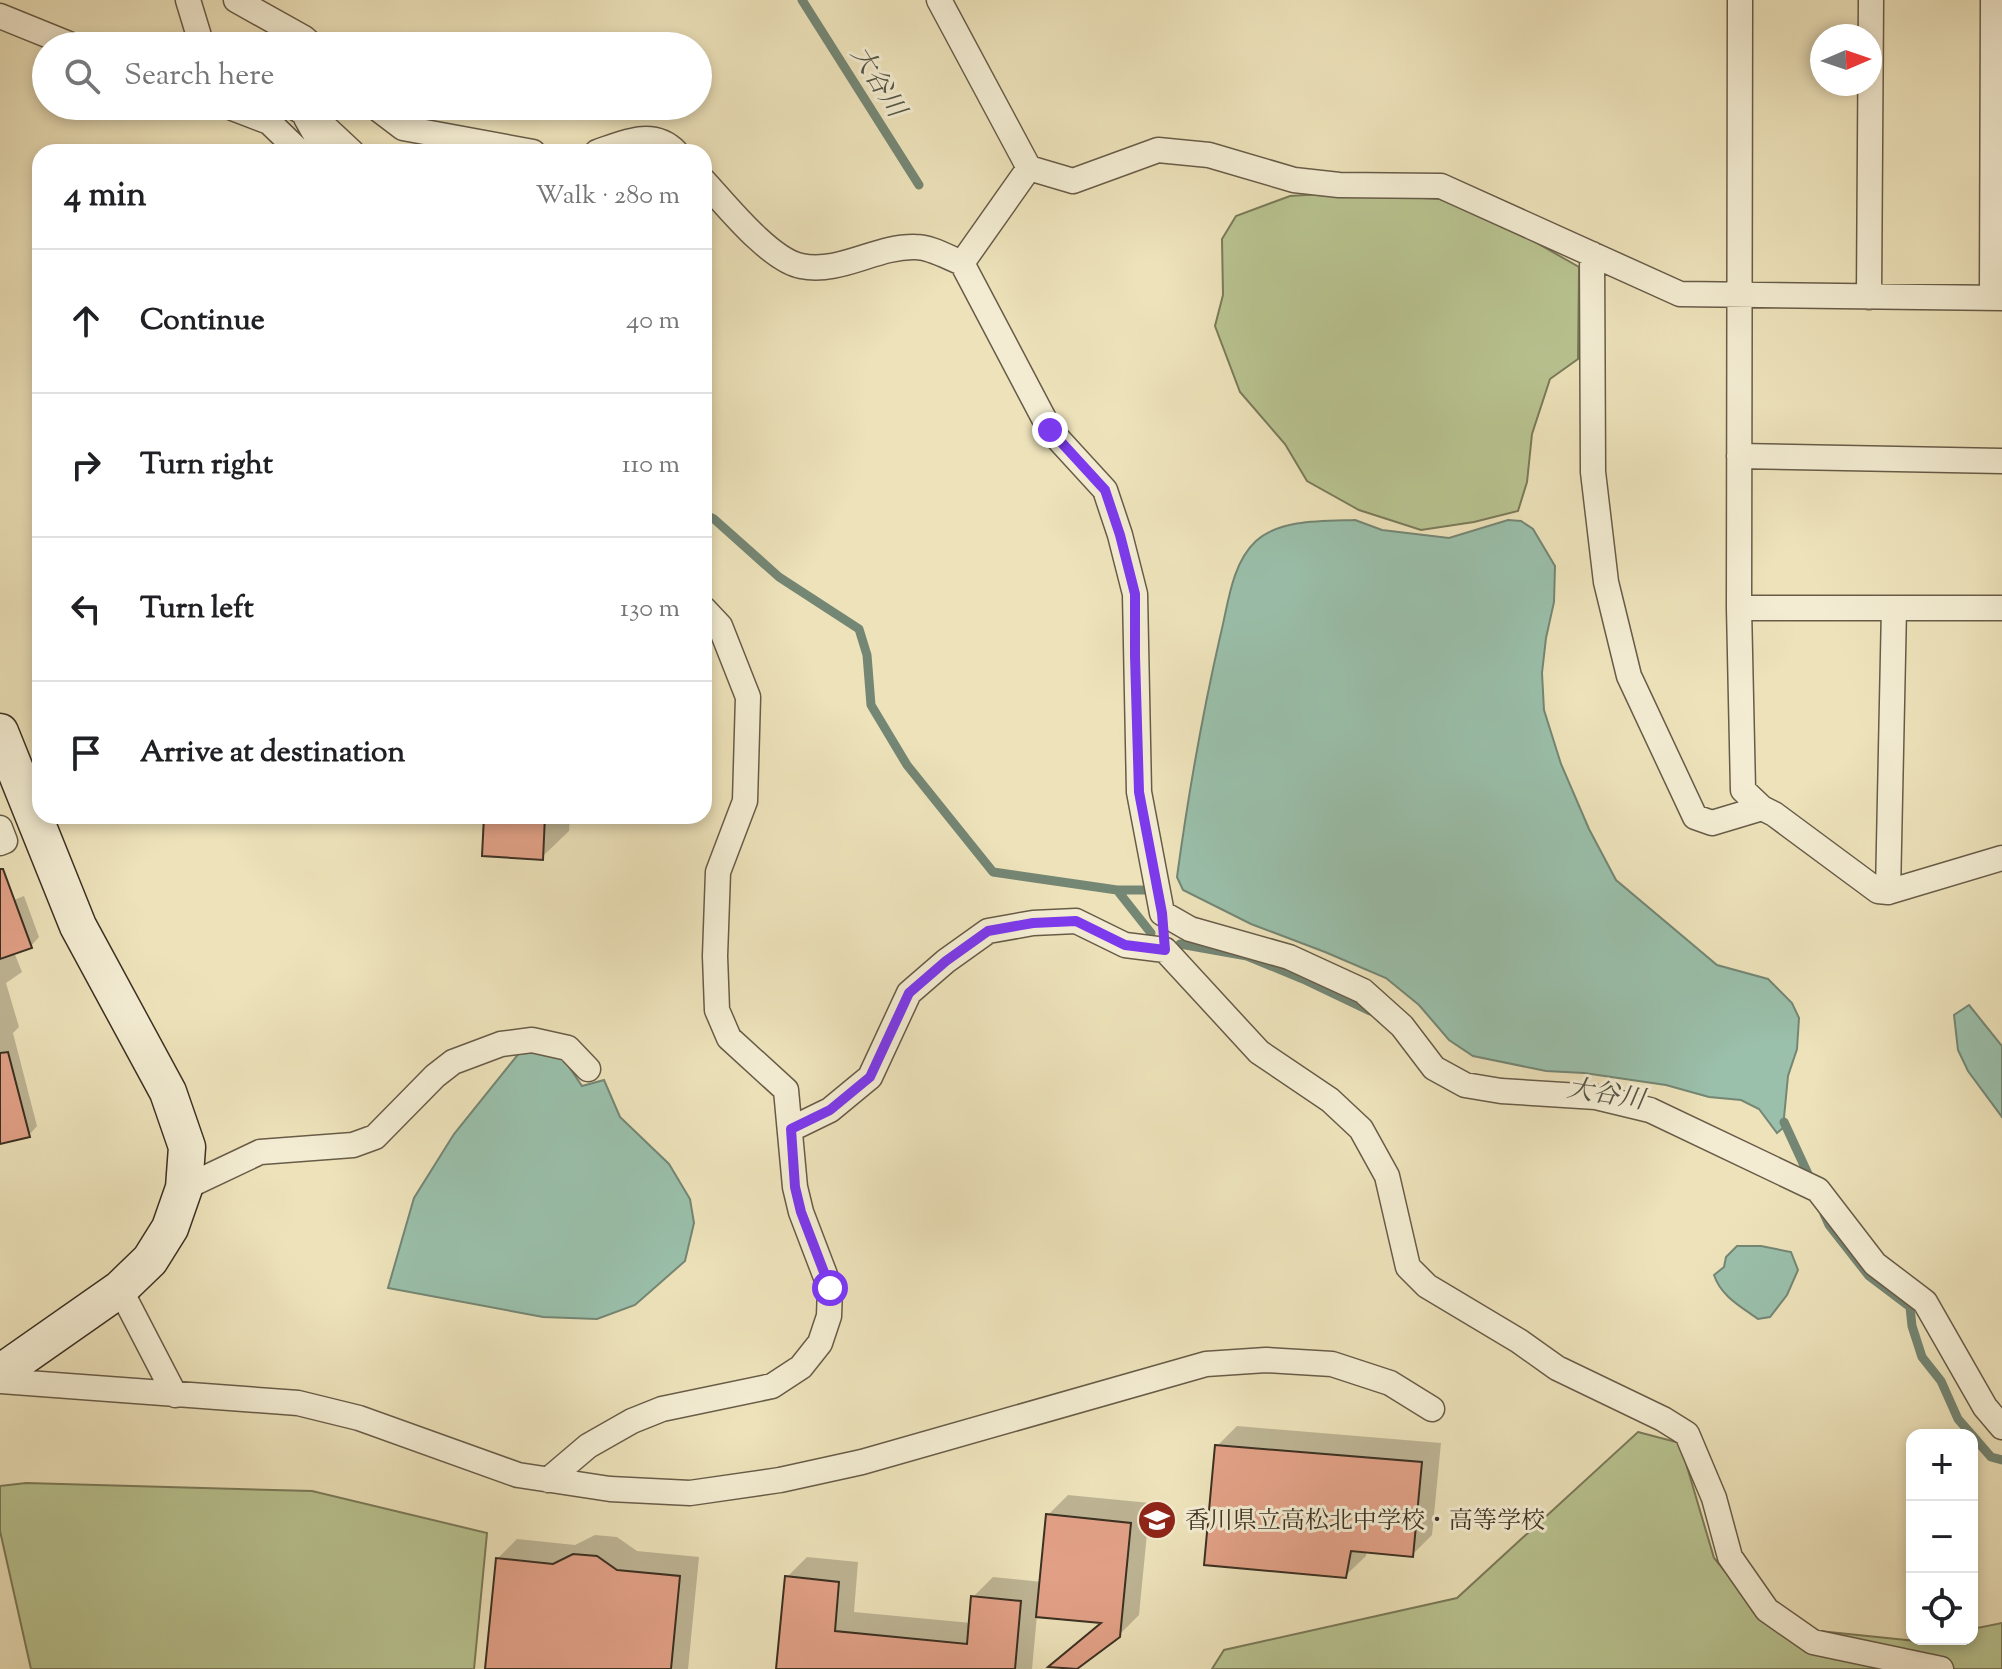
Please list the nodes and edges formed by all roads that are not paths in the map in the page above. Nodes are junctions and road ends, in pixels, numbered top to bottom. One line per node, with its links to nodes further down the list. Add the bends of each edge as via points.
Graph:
1 (188, 0): 9 (street)
2 (236, 0): 10 (street)
3 (939, 0): 21 (street)
4 (1740, 0): 25 (street)
5 (1871, 0): 26 (street)
6 (1993, 0): 27 (street)
7 (0, 16): 8 (street)
8 (39, 32)
9 (198, 32)
10 (293, 32)
11 (264, 120): 15 (street)
12 (304, 120): 16 (street)
13 (315, 120): 17 (street)
14 (392, 120): 18 (street, via 403,128)
15 (292, 144)
16 (320, 144)
17 (343, 144)
18 (490, 144)
19 (619, 144): 20 (street, via 639,137)
20 (665, 144)
21 (1029, 168): 23 (street, via 1073,181 1158,150 1209,155 1294,180 1441,186); 24 (street)
22 (712, 190): 24 (street, via 767,248 799,266 834,267 915,247)
23 (1592, 254): 25 (street, via 1680,294); 35 (street, via 1593,472 1606,582 1629,676 1695,817 1712,823)
24 (962, 263): 42 (street, via 1050,430 1105,490 1120,535 1135,594 1139,792)
25 (1740, 295): 26 (street); 28 (street)
26 (1869, 297): 27 (street)
27 (1997, 298)
28 (1739, 456): 29 (street); 30 (street)
29 (2002, 461)
30 (1739, 608): 31 (street); 35 (street, via 1743,790)
31 (1894, 608): 32 (street); 41 (street)
32 (2002, 608)
33 (712, 618): 45 (street, via 748,697 745,801 718,872 717,1010 729,1038 786,1090)
34 (1, 741): 36 (street)
35 (1762, 808): 41 (street, via 1878,891)
36 (32, 815)
37 (36, 824): 46 (street, via 78,926 168,1092 187,1147)
38 (0, 828): 39 (street, via 5,841)
39 (0, 843)
40 (2002, 858): 41 (street)
41 (1888, 892)
42 (1162, 913): 43 (street); 52 (street, via 1190,929 1289,957 1363,991 1394,1018 1434,1068 1465,1085 1596,1097 1650,1110 1818,1190 1875,1264 1925,1302)
43 (1165, 950): 45 (street, via 1125,945 1076,921 988,931 909,993 870,1077 830,1110); 54 (street, via 1259,1052 1330,1100 1361,1129 1387,1176 1408,1267 1427,1286 1557,1368 1687,1434 1714,1498 1730,1557 1767,1610 1813,1642)
44 (588, 1069): 46 (street, via 568,1048 532,1040 501,1044 453,1062 375,1137 353,1145 260,1152)
45 (791, 1129): 53 (street, via 801,1212 830,1288 829,1316 820,1343 801,1367 772,1386 662,1409 632,1421 588,1446)
46 (184, 1188): 47 (street, via 157,1250)
47 (120, 1289): 48 (street); 50 (street)
48 (0, 1373)
49 (0, 1381): 50 (street)
50 (175, 1395): 53 (street, via 298,1403 359,1418 518,1475)
51 (1432, 1409): 53 (street, via 1390,1383 1332,1364 1206,1364 862,1462 780,1480 690,1493)
52 (2002, 1427)
53 (548, 1480)
54 (1941, 1669)

